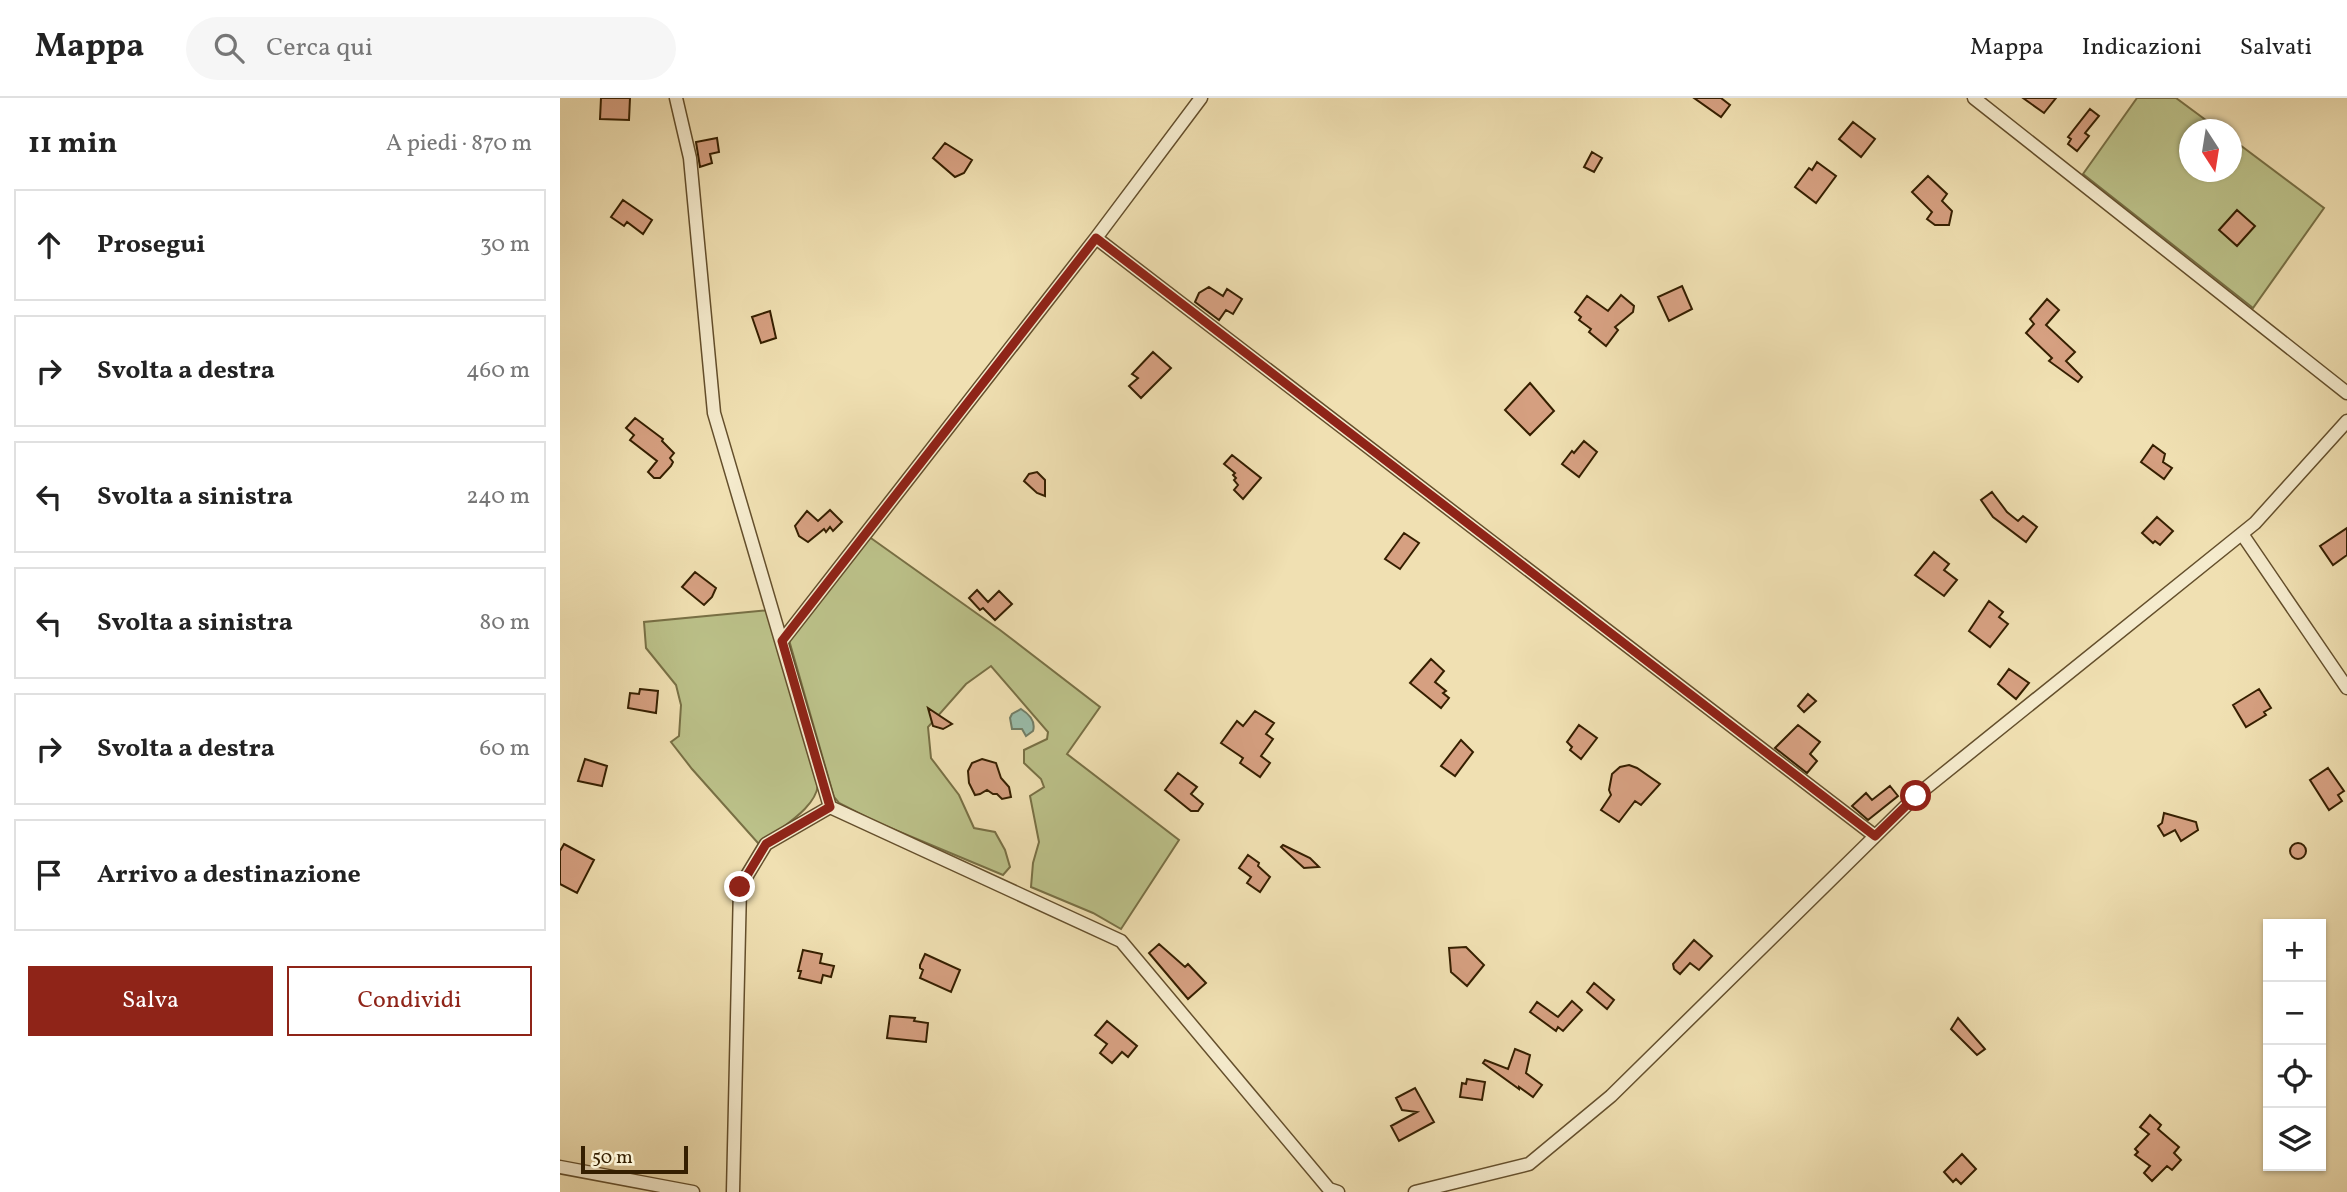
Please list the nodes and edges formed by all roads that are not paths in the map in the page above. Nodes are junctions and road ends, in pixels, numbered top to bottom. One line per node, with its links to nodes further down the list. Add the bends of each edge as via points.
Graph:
1 (676, 98): 8 (street, via 690,158 714,413)
2 (1201, 98): 4 (street)
3 (1974, 98): 5 (street)
4 (1096, 238): 8 (street); 11 (street)
5 (2347, 393)
6 (2347, 421): 7 (street)
7 (2242, 534): 9 (street); 11 (street, via 1916,796)
8 (782, 641): 10 (street)
9 (2347, 688)
10 (830, 807): 14 (street, via 766,844 740,887); 15 (street, via 1121,941 1329,1189)
11 (1875, 836): 16 (street, via 1611,1096 1529,1164)
12 (560, 1167): 13 (street)
13 (692, 1192)
14 (733, 1192)
15 (1338, 1192)
16 (1415, 1192)

